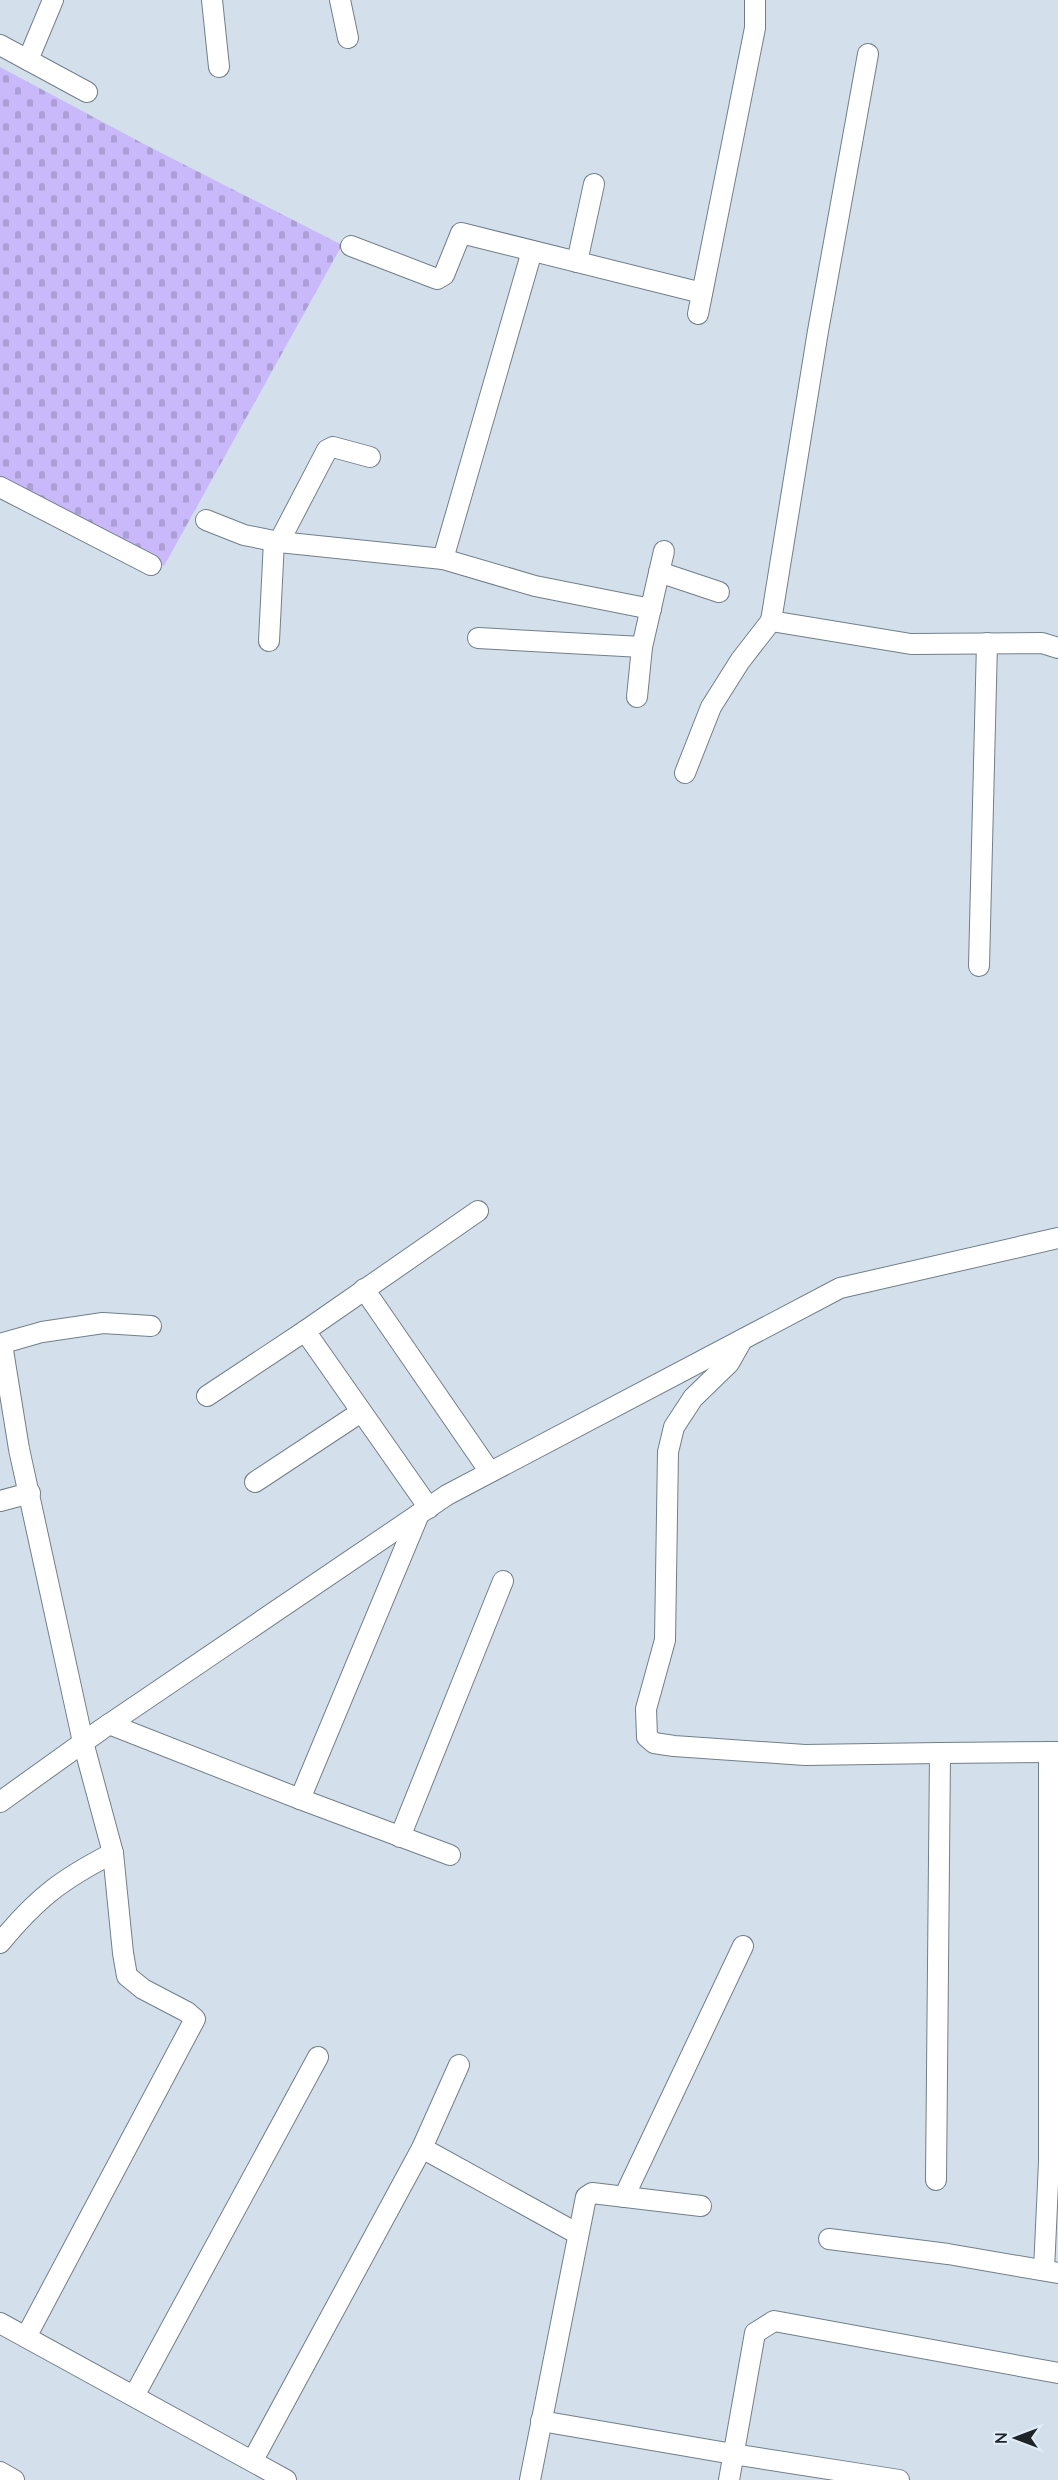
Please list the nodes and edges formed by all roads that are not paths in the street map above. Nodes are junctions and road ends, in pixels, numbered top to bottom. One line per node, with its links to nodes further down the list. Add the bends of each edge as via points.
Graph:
1 (53, 0): 8 (street)
2 (212, 0): 9 (street)
3 (340, 0): 5 (street)
4 (755, 0): 15 (street, via 755,28)
5 (348, 38)
6 (0, 45): 8 (street)
7 (868, 54): 27 (street)
8 (28, 60): 10 (street)
9 (219, 67)
10 (87, 92)
11 (594, 184): 14 (street)
12 (351, 246): 13 (street, via 438,279 444,275 461,233)
13 (532, 251): 14 (street); 22 (street)
14 (577, 262): 15 (street)
15 (702, 293): 16 (street)
16 (698, 314)
17 (370, 457): 20 (street, via 333,447 327,450)
18 (0, 487): 23 (street)
19 (206, 520): 20 (street, via 244,535)
20 (277, 542): 22 (street); 29 (street)
21 (664, 551): 24 (street)
22 (442, 559): 26 (street, via 535,586)
23 (151, 565)
24 (659, 572): 25 (street); 26 (street)
25 (719, 592)
26 (651, 609): 31 (street)
27 (771, 621): 30 (street, via 911,644); 34 (street, via 711,707)
28 (477, 638): 31 (street)
29 (269, 641)
30 (987, 643): 32 (street, via 1042,643); 35 (street)
31 (642, 646): 33 (street)
32 (1058, 648)
33 (637, 697)
34 (685, 773)
35 (979, 966)
36 (477, 1211): 38 (street)
37 (1058, 1238): 41 (street, via 840,1288)
38 (364, 1289): 40 (street); 45 (street)
39 (151, 1326): 42 (street, via 103,1323 42,1332)
40 (305, 1331): 43 (street); 44 (street)
41 (742, 1340): 45 (street); 54 (street, via 729,1363 693,1398 674,1427 668,1452 665,1640 646,1709 647,1737 654,1743 674,1746 805,1755)
42 (1, 1344): 47 (street)
43 (207, 1396)
44 (362, 1412): 46 (street); 49 (street)
45 (490, 1472): 49 (street)
46 (255, 1482)
47 (30, 1493): 48 (street); 52 (street)
48 (0, 1501)
49 (424, 1511): 51 (street); 55 (street)
50 (503, 1581): 57 (street)
51 (109, 1724): 52 (street); 55 (street)
52 (83, 1743): 56 (street); 58 (street)
53 (1053, 1752): 54 (street); 70 (street, via 1048,2162)
54 (940, 1753): 65 (street)
55 (300, 1799): 57 (street)
56 (0, 1802)
57 (400, 1837): 59 (street)
58 (113, 1853): 60 (street, via 54,1887); 72 (street, via 128,1976 142,1989 195,2019)
59 (450, 1855)
60 (0, 1943)
61 (743, 1946): 66 (street)
62 (318, 2057): 74 (street)
63 (459, 2065): 64 (street)
64 (422, 2148): 68 (street); 77 (street)
65 (936, 2180)
66 (624, 2197): 67 (street); 68 (street, via 591,2193 586,2197)
67 (701, 2206)
68 (578, 2234): 75 (street)
69 (829, 2238): 70 (street)
70 (1051, 2271)
71 (0, 2323): 72 (street)
72 (26, 2337): 74 (street)
73 (1058, 2373): 76 (street, via 774,2320 755,2333)
74 (134, 2396): 77 (street)
75 (541, 2421): 76 (street); 81 (street)
76 (733, 2454): 82 (street); 83 (street)
77 (253, 2460): 80 (street)
78 (0, 2472): 79 (street)
79 (14, 2480)
80 (286, 2480)
81 (530, 2480)
82 (729, 2480)
83 (899, 2480)

